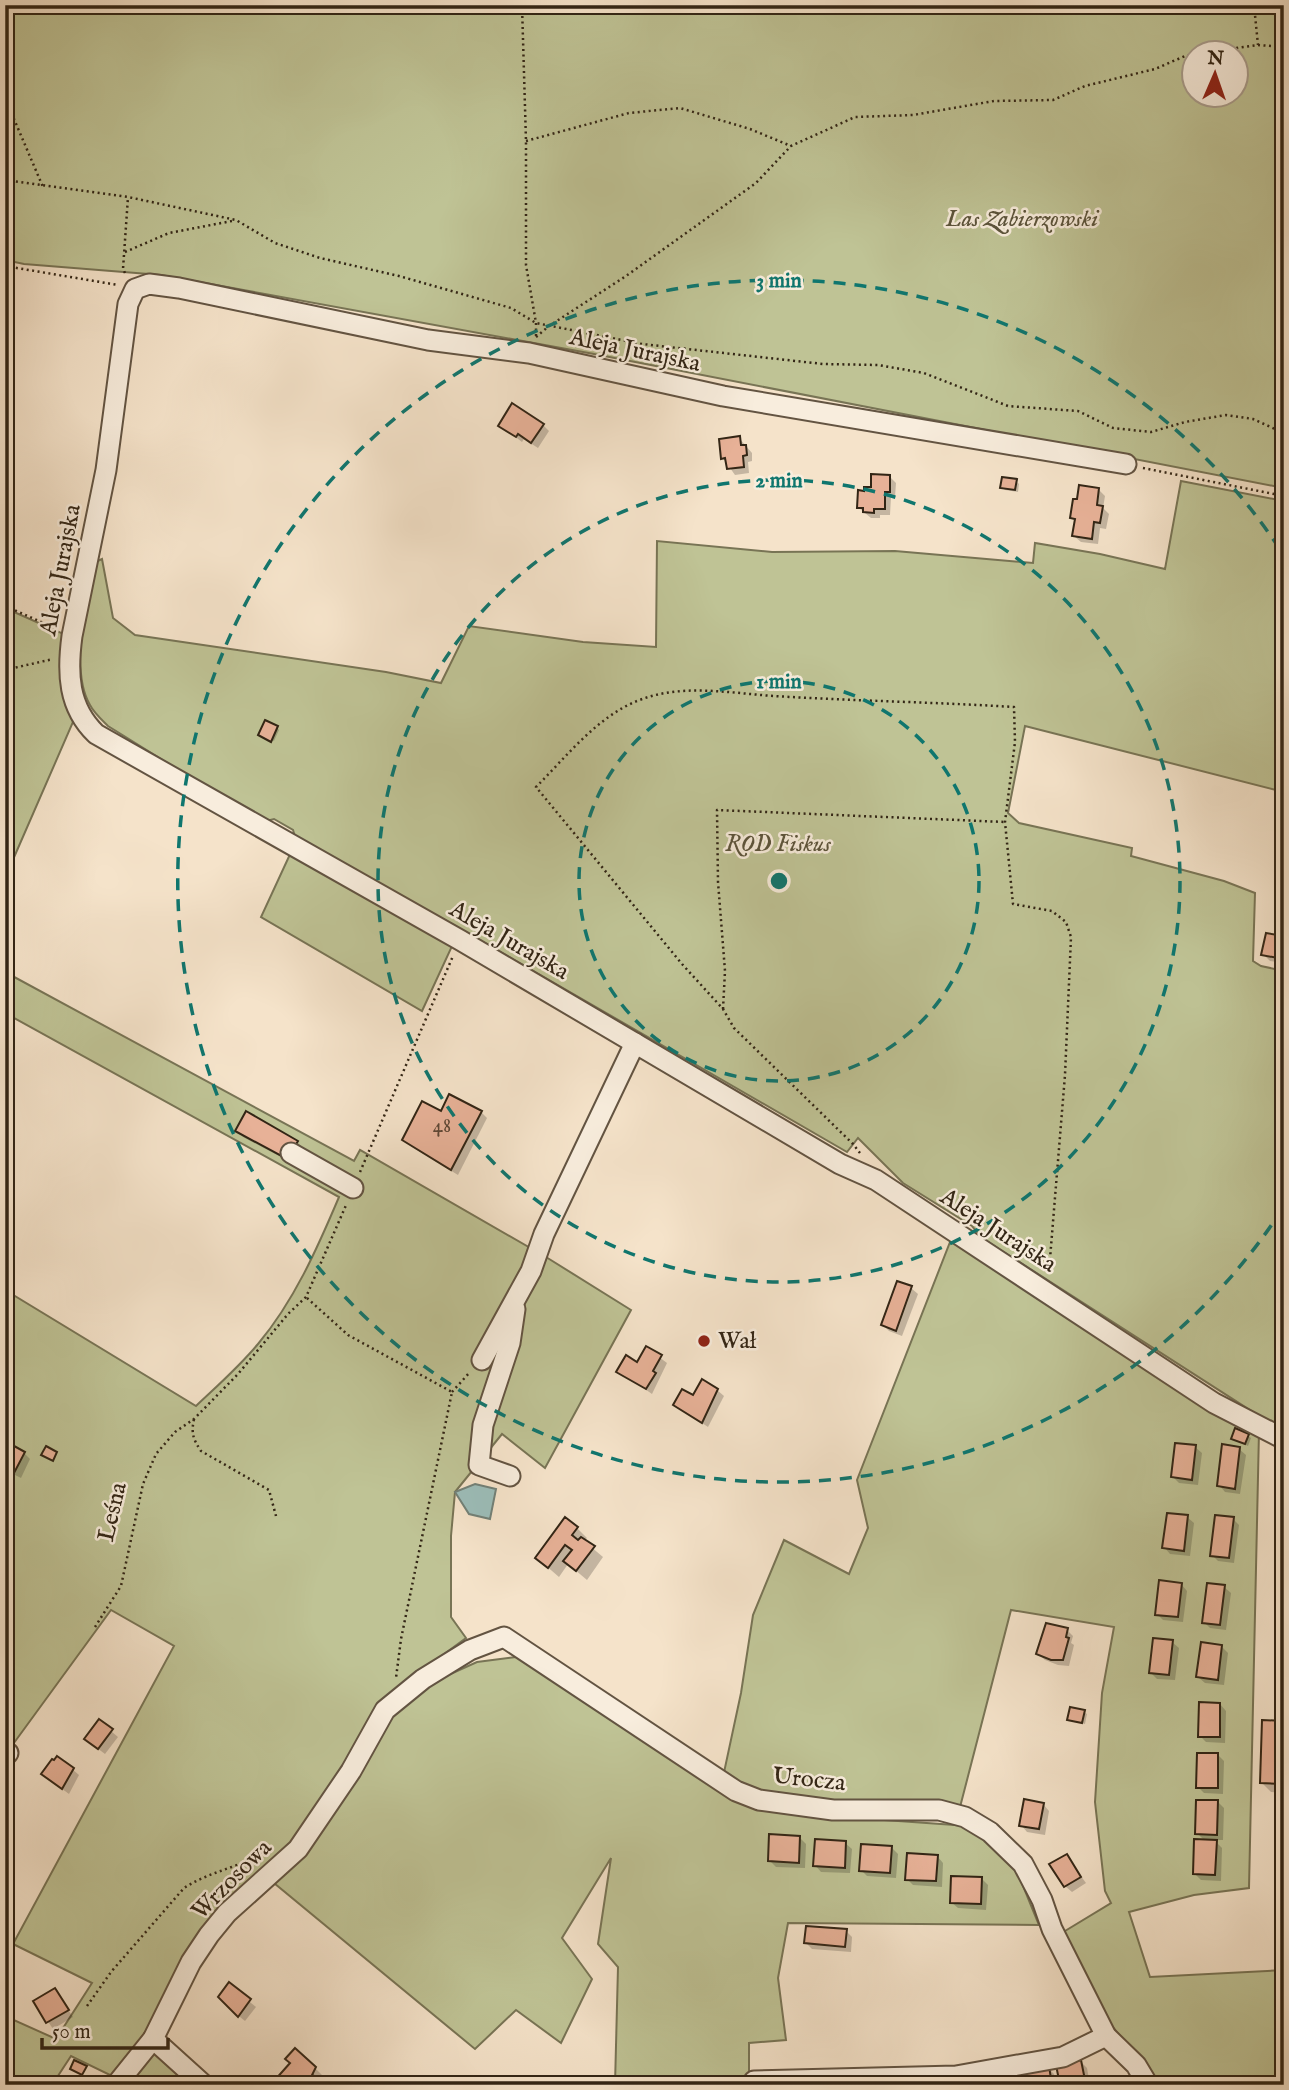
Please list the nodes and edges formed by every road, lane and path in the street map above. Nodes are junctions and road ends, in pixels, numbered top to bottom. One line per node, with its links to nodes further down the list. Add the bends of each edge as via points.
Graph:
1 (522, 5): 8 (path)
2 (1254, 5): 3 (path)
3 (1258, 45): 4 (path); 5 (path)
4 (1250, 46)
5 (1284, 47)
6 (1180, 58): 9 (path, via 1053,100 994,101 914,115 855,117)
7 (5, 98): 11 (path)
8 (526, 141): 9 (path, via 629,113 680,108); 17 (path, via 526,265)
9 (791, 146): 18 (path, via 755,183)
10 (5, 180): 11 (path)
11 (43, 187): 12 (path)
12 (128, 197): 13 (path); 14 (path)
13 (236, 220): 14 (path, via 169,233); 17 (path, via 275,243 511,308)
14 (125, 252): 16 (path, via 123,269)
15 (5, 266): 16 (path)
16 (135, 289): 21 (street, Aleja Jurajska, via 158,284 428,340 529,353 723,396); 24 (street, Aleja Jurajska, via 128,304 106,470)
17 (536, 323): 18 (path)
18 (549, 326): 19 (path); 20 (path, via 642,344 924,373 1008,406 1078,411 1113,428 1150,432 1226,415 1253,419)
19 (536, 337)
20 (1284, 433)
21 (1126, 464): 22 (path)
22 (1284, 496)
23 (5, 606): 24 (path)
24 (71, 646): 25 (path); 28 (street, Aleja Jurajska, via 68,664 74,699 83,721 96,733)
25 (5, 670)
26 (1005, 822): 27 (path, via 717,810); 27 (path, via 1015,742 1014,707 716,689 669,692 637,701 608,717 536,787); 32 (path, via 1013,904 1052,911 1066,922 1071,937 1065,1076)
27 (723, 1009): 30 (path, via 734,1028 853,1144)
28 (635, 1043): 30 (street, Aleja Jurajska, via 839,1164); 34 (street)
29 (291, 1153): 31 (street)
30 (876, 1180): 32 (street, Aleja Jurajska)
31 (354, 1188)
32 (1046, 1292): 37 (street, Aleja Jurajska, via 1214,1403)
33 (306, 1297): 36 (path, via 348,1335)
34 (516, 1298): 35 (street); 38 (street, via 510,1343 482,1426 479,1465)
35 (482, 1360): 36 (path)
36 (452, 1392): 41 (path, via 393,1698)
37 (1284, 1439)
38 (510, 1476)
39 (276, 1516): 40 (path, Leśna, via 269,1490 201,1451 191,1432 194,1419 156,1454 143,1484 121,1586)
40 (95, 1627)
41 (384, 1710): 44 (street, Urocza, via 423,1679 504,1636 736,1791 759,1800 833,1810 939,1810 965,1817 990,1832 1023,1864); 45 (street, Wrzosowa, via 351,1771 298,1849 209,1935)
42 (269, 1849): 43 (path, via 184,1888)
43 (87, 2006)
44 (1106, 2036): 46 (street, via 1063,2057 956,2076); 49 (street, Urocza, via 1136,2065)
45 (153, 2039): 47 (street, Wrzosowa); 48 (street)
46 (754, 2081)
47 (116, 2085)
48 (204, 2085)
49 (1148, 2085)

